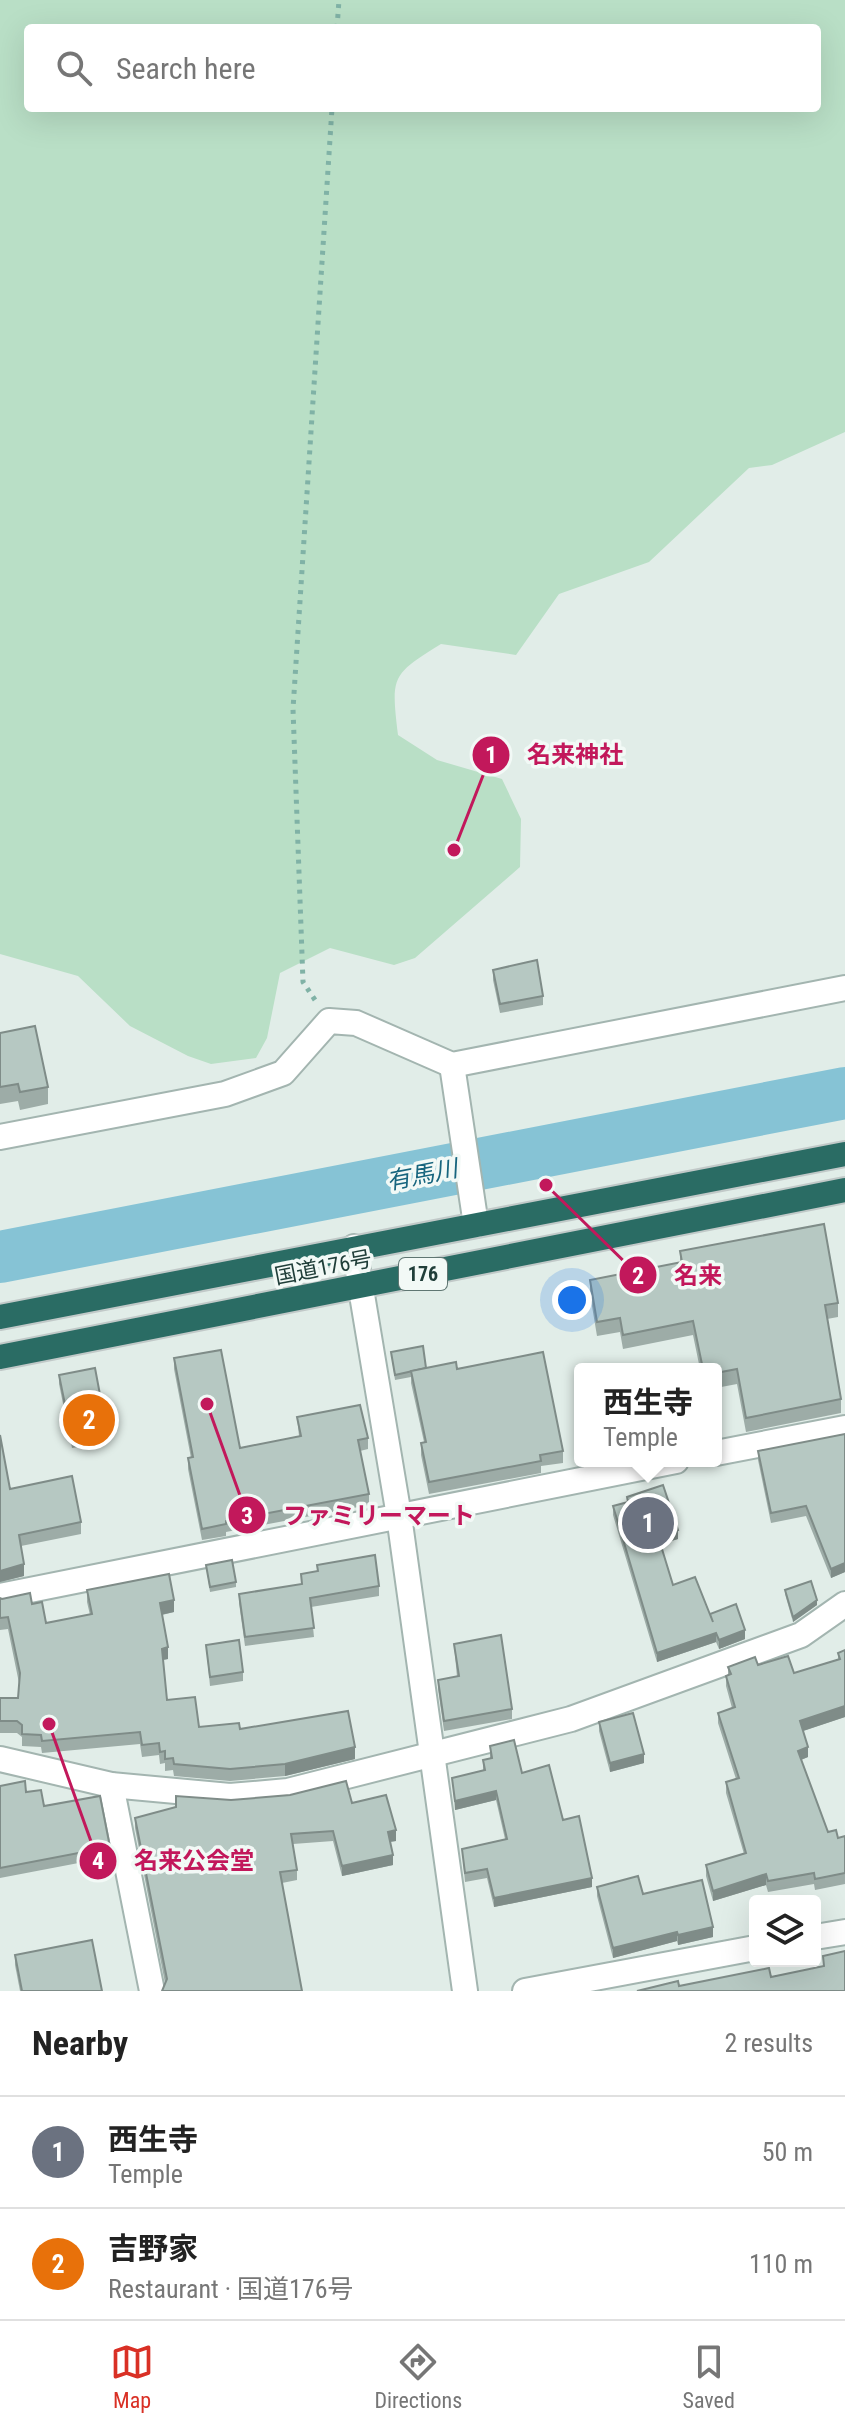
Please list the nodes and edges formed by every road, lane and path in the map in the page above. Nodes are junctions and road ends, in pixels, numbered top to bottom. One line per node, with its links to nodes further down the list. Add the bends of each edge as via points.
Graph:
1 (339, 0): 2 (path)
2 (337, 24)
3 (332, 112): 5 (path, via 293,709 303,982)
4 (845, 988): 6 (street)
5 (329, 1021): 6 (street, via 356,1023); 7 (street, via 283,1073 268,1079 211,1097)
6 (452, 1065): 10 (street)
7 (0, 1137)
8 (845, 1154): 10 (highway, 国道176号 / 176)
9 (845, 1190): 12 (highway, 国道176号 / 176)
10 (476, 1225): 11 (highway, 国道176号 / 176)
11 (354, 1247): 12 (street); 13 (highway, 国道176号 / 176)
12 (360, 1286): 14 (highway, 国道176号 / 176); 18 (street)
13 (0, 1317)
14 (0, 1357)
15 (845, 1428): 16 (street)
16 (722, 1452)
17 (646, 1467): 18 (street)
18 (399, 1516): 19 (street); 21 (street)
19 (0, 1596)
20 (845, 1604): 21 (street, via 801,1635 705,1671 571,1719)
21 (432, 1757): 23 (street, via 255,1797); 28 (street)
22 (0, 1759): 23 (street)
23 (111, 1785): 27 (street)
24 (845, 1932): 25 (street)
25 (821, 1936)
26 (749, 1949): 29 (street)
27 (152, 1991)
28 (465, 1991)
29 (525, 1991)

